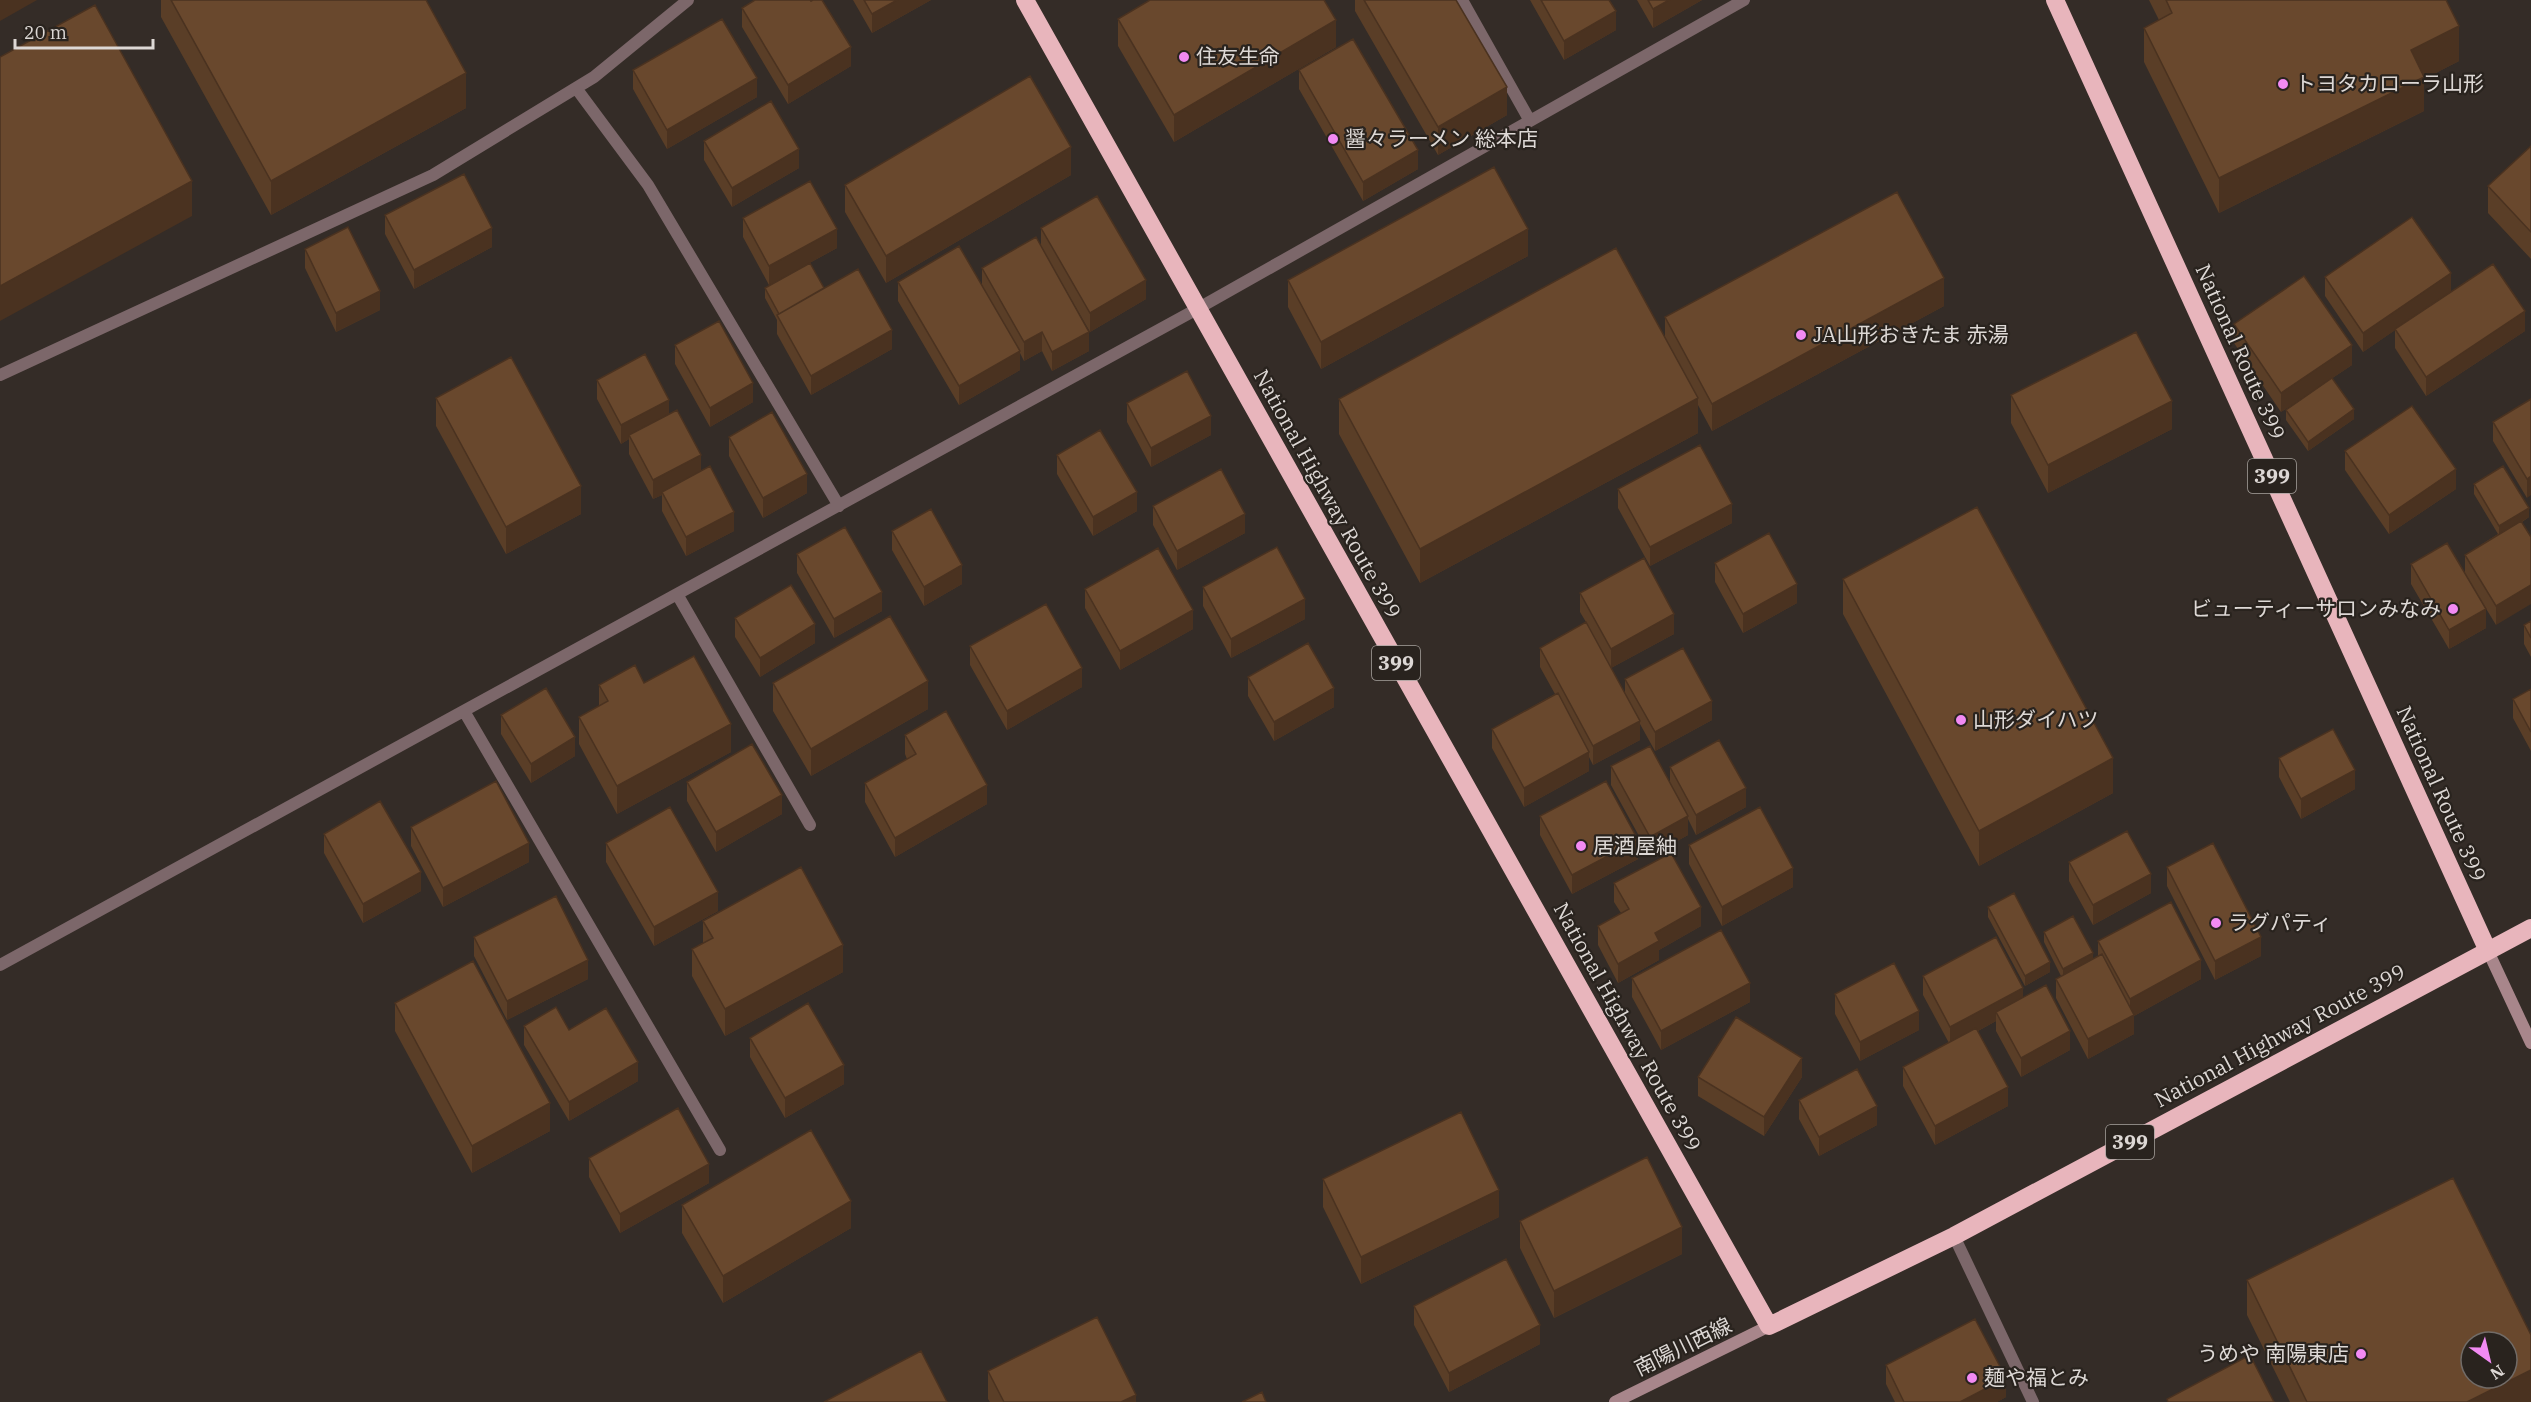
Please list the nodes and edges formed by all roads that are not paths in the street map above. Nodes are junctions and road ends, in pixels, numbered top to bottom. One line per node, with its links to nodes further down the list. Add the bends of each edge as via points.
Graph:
1 (688, 0): 6 (lane)
2 (1025, 0): 8 (highway, National Highway Route 399 / 399)
3 (1462, 0): 7 (lane)
4 (1744, 0): 7 (lane)
5 (2055, 0): 15 (highway, National Route 399 / 399)
6 (576, 88): 9 (lane, via 433,175); 10 (lane, via 648,185)
7 (1530, 121): 8 (lane)
8 (1197, 309): 10 (lane); 20 (highway, National Highway Route 399 / 399)
9 (0, 375)
10 (839, 506): 11 (lane)
11 (677, 594): 12 (lane); 13 (lane)
12 (464, 711): 16 (lane); 18 (lane)
13 (810, 825)
14 (2531, 928): 15 (highway, National Highway Route 399 / 399)
15 (2488, 951): 17 (main road); 19 (highway, National Highway Route 399 / 399)
16 (0, 965)
17 (2531, 1043)
18 (720, 1150)
19 (1954, 1236): 20 (highway, National Highway Route 399 / 399); 22 (lane)
20 (1769, 1326): 21 (main road, 南陽川西線)
21 (1615, 1402)
22 (2033, 1402)

